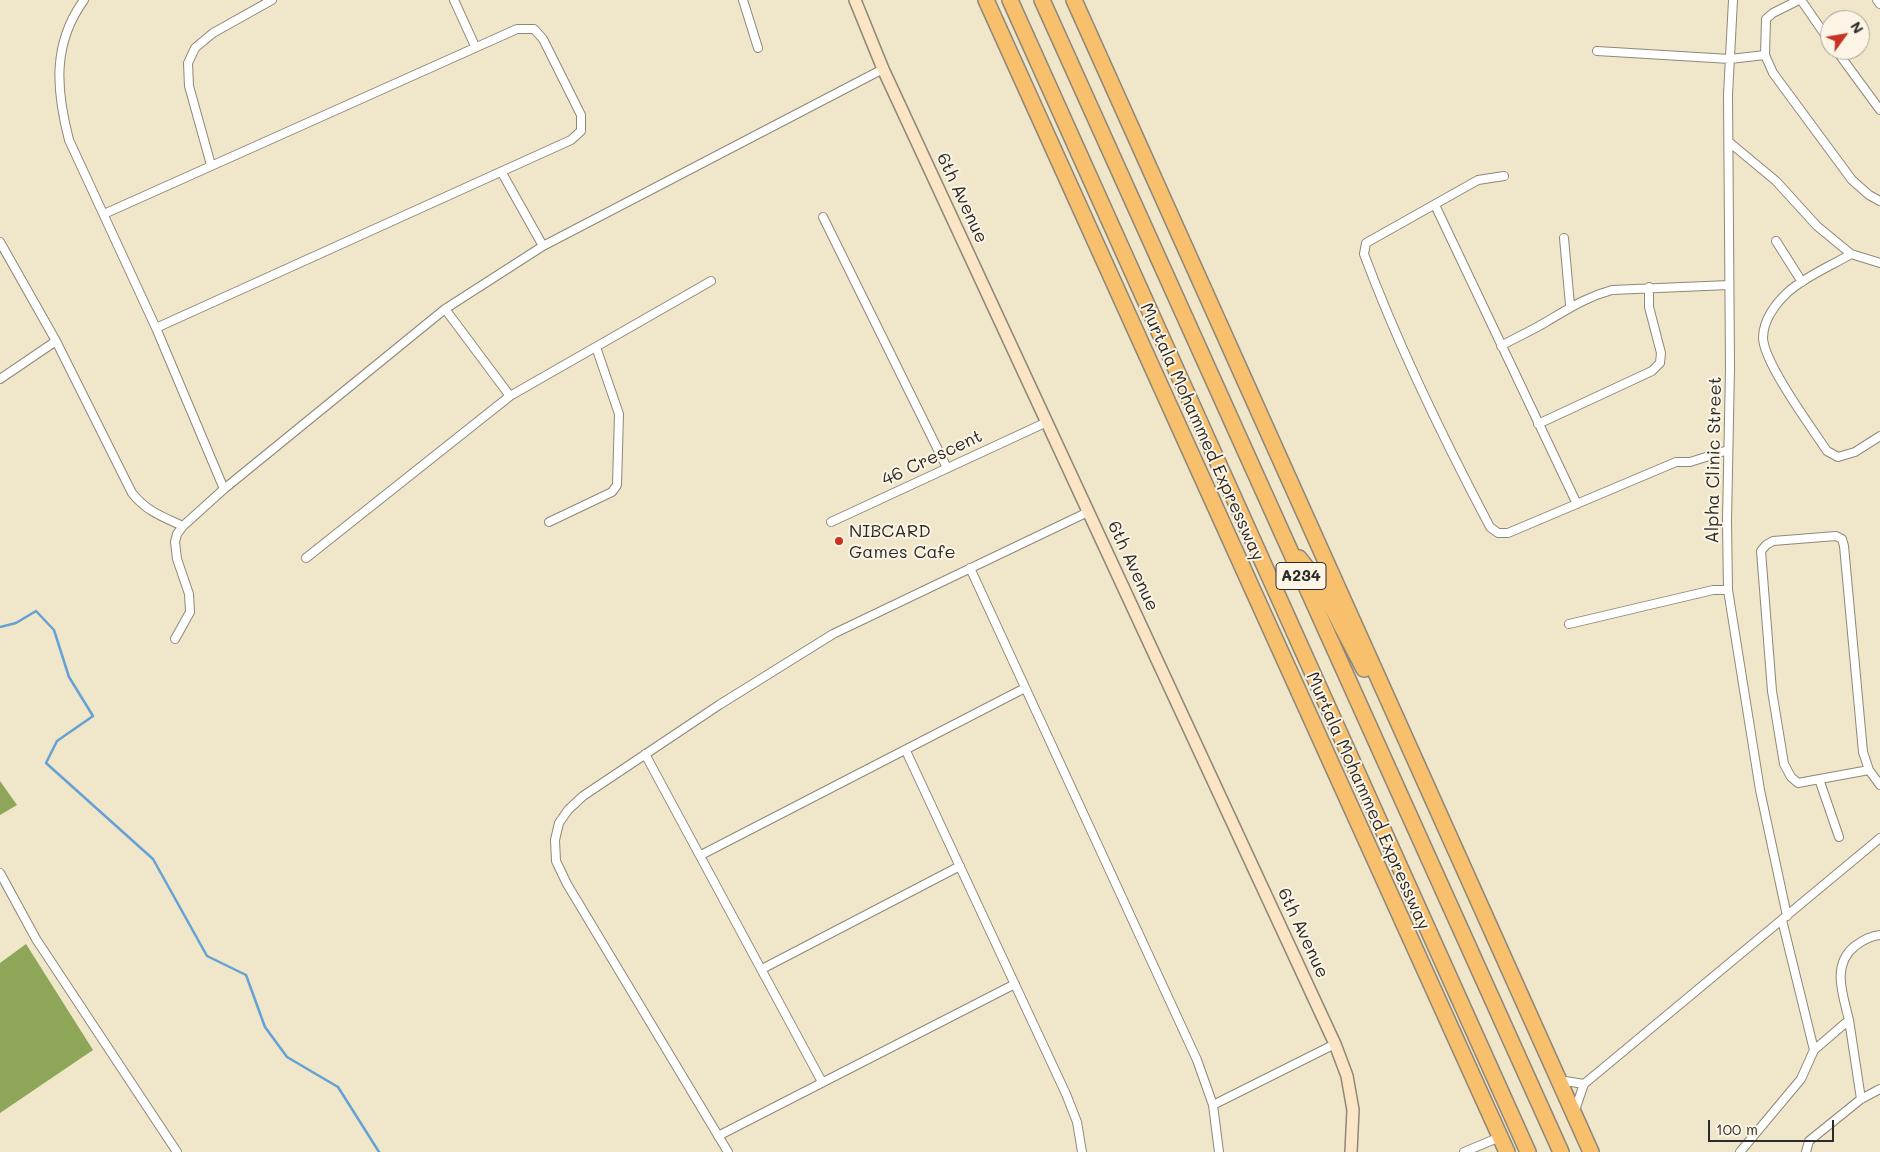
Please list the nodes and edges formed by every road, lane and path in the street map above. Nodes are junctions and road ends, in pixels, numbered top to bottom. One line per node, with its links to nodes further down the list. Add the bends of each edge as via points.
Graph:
1 (84, 0): 29 (street, via 62,42 58,80 69,140)
2 (272, 0): 24 (street, via 213,33 195,48 188,63 189,86)
3 (454, 0): 15 (street)
4 (743, 0): 16 (street)
5 (855, 0): 21 (street, 6th Avenue)
6 (986, 0): 67 (highway, Murtala Mohammed Expressway)
7 (1010, 0): 64 (highway, Murtala Mohammed Expressway / A234)
8 (1042, 0): 60 (highway, Murtala Mohammed Expressway / A234)
9 (1074, 0): 69 (highway)
10 (1733, 0): 19 (street, Alpha Clinic Street)
11 (1800, 0): 14 (street); 18 (street, via 1766,19)
12 (1877, 0): 13 (street)
13 (1880, 4)
14 (1820, 28)
15 (475, 46): 24 (street); 25 (street, via 517,29 534,29 544,39 581,115 580,131 571,140)
16 (758, 48)
17 (1597, 51): 19 (street)
18 (1765, 55): 19 (street); 27 (street, via 1773,73 1852,180)
19 (1730, 59): 23 (street, Alpha Clinic Street)
20 (1843, 60): 22 (street)
21 (882, 69): 34 (street); 49 (street, 6th Avenue)
22 (1880, 110)
23 (1729, 142): 35 (street, via 1776,181 1817,226); 39 (street, Alpha Clinic Street)
24 (211, 165): 29 (street)
25 (502, 172): 34 (street); 43 (street)
26 (1504, 176): 28 (street, via 1478,180)
27 (1880, 201)
28 (1435, 205): 45 (street); 55 (street, via 1366,242 1364,254 1409,366 1490,527 1498,533 1508,533)
29 (104, 214): 43 (street)
30 (823, 217): 53 (street)
31 (1564, 238): 41 (street)
32 (1776, 241): 38 (street)
33 (0, 242): 44 (street)
34 (543, 246): 42 (street)
35 (1851, 254): 36 (street); 38 (street)
36 (1880, 262)
37 (711, 280): 46 (street)
38 (1802, 282): 51 (street, via 1776,305 1766,323 1763,339 1770,362 1827,451 1838,457 1855,452)
39 (1729, 285): 40 (street); 52 (street, Alpha Clinic Street)
40 (1648, 287): 41 (street, via 1612,290); 50 (street, via 1649,307 1661,353 1660,363 1652,371)
41 (1570, 305): 45 (street, via 1546,322)
42 (445, 309): 48 (street); 54 (street)
43 (156, 328): 54 (street)
44 (56, 341): 47 (street); 59 (street, via 132,493 151,512)
45 (1500, 346): 50 (street)
46 (596, 347): 48 (street); 57 (street, via 618,414 616,485 612,492)
47 (0, 379)
48 (510, 396): 61 (street)
49 (1047, 422): 53 (street, 46 Crescent); 56 (street, 6th Avenue)
50 (1538, 424): 55 (street)
51 (1880, 436)
52 (1728, 450): 55 (street, via 1690,462 1676,462); 63 (street, Alpha Clinic Street)
53 (947, 468): 58 (street, 46 Crescent)
54 (224, 489): 59 (street)
55 (1577, 504)
56 (1088, 512): 62 (street); 85 (street, 6th Avenue)
57 (549, 522)
58 (831, 522)
59 (183, 526): 66 (street, via 175,542 189,594 190,612)
60 (1285, 540): 69 (highway, via 1321,586 1367,674); 104 (highway, Murtala Mohammed Expressway / A234)
61 (306, 558)
62 (970, 568): 68 (street); 71 (street, via 833,634)
63 (1728, 590): 65 (street, via 1713,590); 80 (street, Alpha Clinic Street)
64 (1279, 597): 67 (highway); 103 (highway, Murtala Mohammed Expressway / A234)
65 (1569, 624)
66 (175, 639)
67 (1296, 686): 95 (highway, Murtala Mohammed Expressway)
68 (1026, 688): 70 (street); 92 (street, via 1196,1060)
69 (1401, 727): 87 (highway)
70 (906, 751): 77 (street); 78 (street)
71 (645, 754): 77 (street); 94 (street, via 568,810 559,823 555,840 556,861)
72 (1869, 770): 73 (street); 73 (street, via 1863,752 1842,540 1836,536 1773,541 1761,551 1772,691 1784,764 1798,783); 74 (street)
73 (1819, 779): 75 (street)
74 (1880, 785)
75 (1840, 838)
76 (1880, 838): 80 (street)
77 (701, 855): 82 (street)
78 (960, 866): 82 (street); 83 (street)
79 (0, 873): 96 (street, via 36,939)
80 (1784, 918): 86 (street, Alpha Clinic Street); 89 (street)
81 (1880, 936): 84 (street, via 1860,942 1848,952 1842,964 1840,977)
82 (762, 969): 88 (street)
83 (1015, 984): 88 (street); 98 (street, via 1066,1094)
84 (1849, 1020): 86 (street); 91 (street)
85 (1335, 1044): 92 (street); 100 (street, 6th Avenue, via 1347,1076 1353,1110)
86 (1814, 1050): 106 (street, via 1802,1079)
87 (1559, 1080): 89 (street); 93 (highway)
88 (822, 1082): 94 (street)
89 (1584, 1084): 93 (street)
90 (1880, 1089): 91 (street)
91 (1861, 1099): 107 (street, via 1809,1141)
92 (1213, 1105): 99 (street)
93 (1574, 1114): 105 (highway)
94 (718, 1136): 97 (street)
95 (1500, 1137): 101 (street); 102 (highway, Murtala Mohammed Expressway)
96 (177, 1152)
97 (728, 1152)
98 (1082, 1152)
99 (1219, 1152)
100 (1351, 1152)
101 (1464, 1152)
102 (1507, 1152)
103 (1528, 1152)
104 (1561, 1152)
105 (1591, 1152)
106 (1740, 1152)
107 (1806, 1152)

